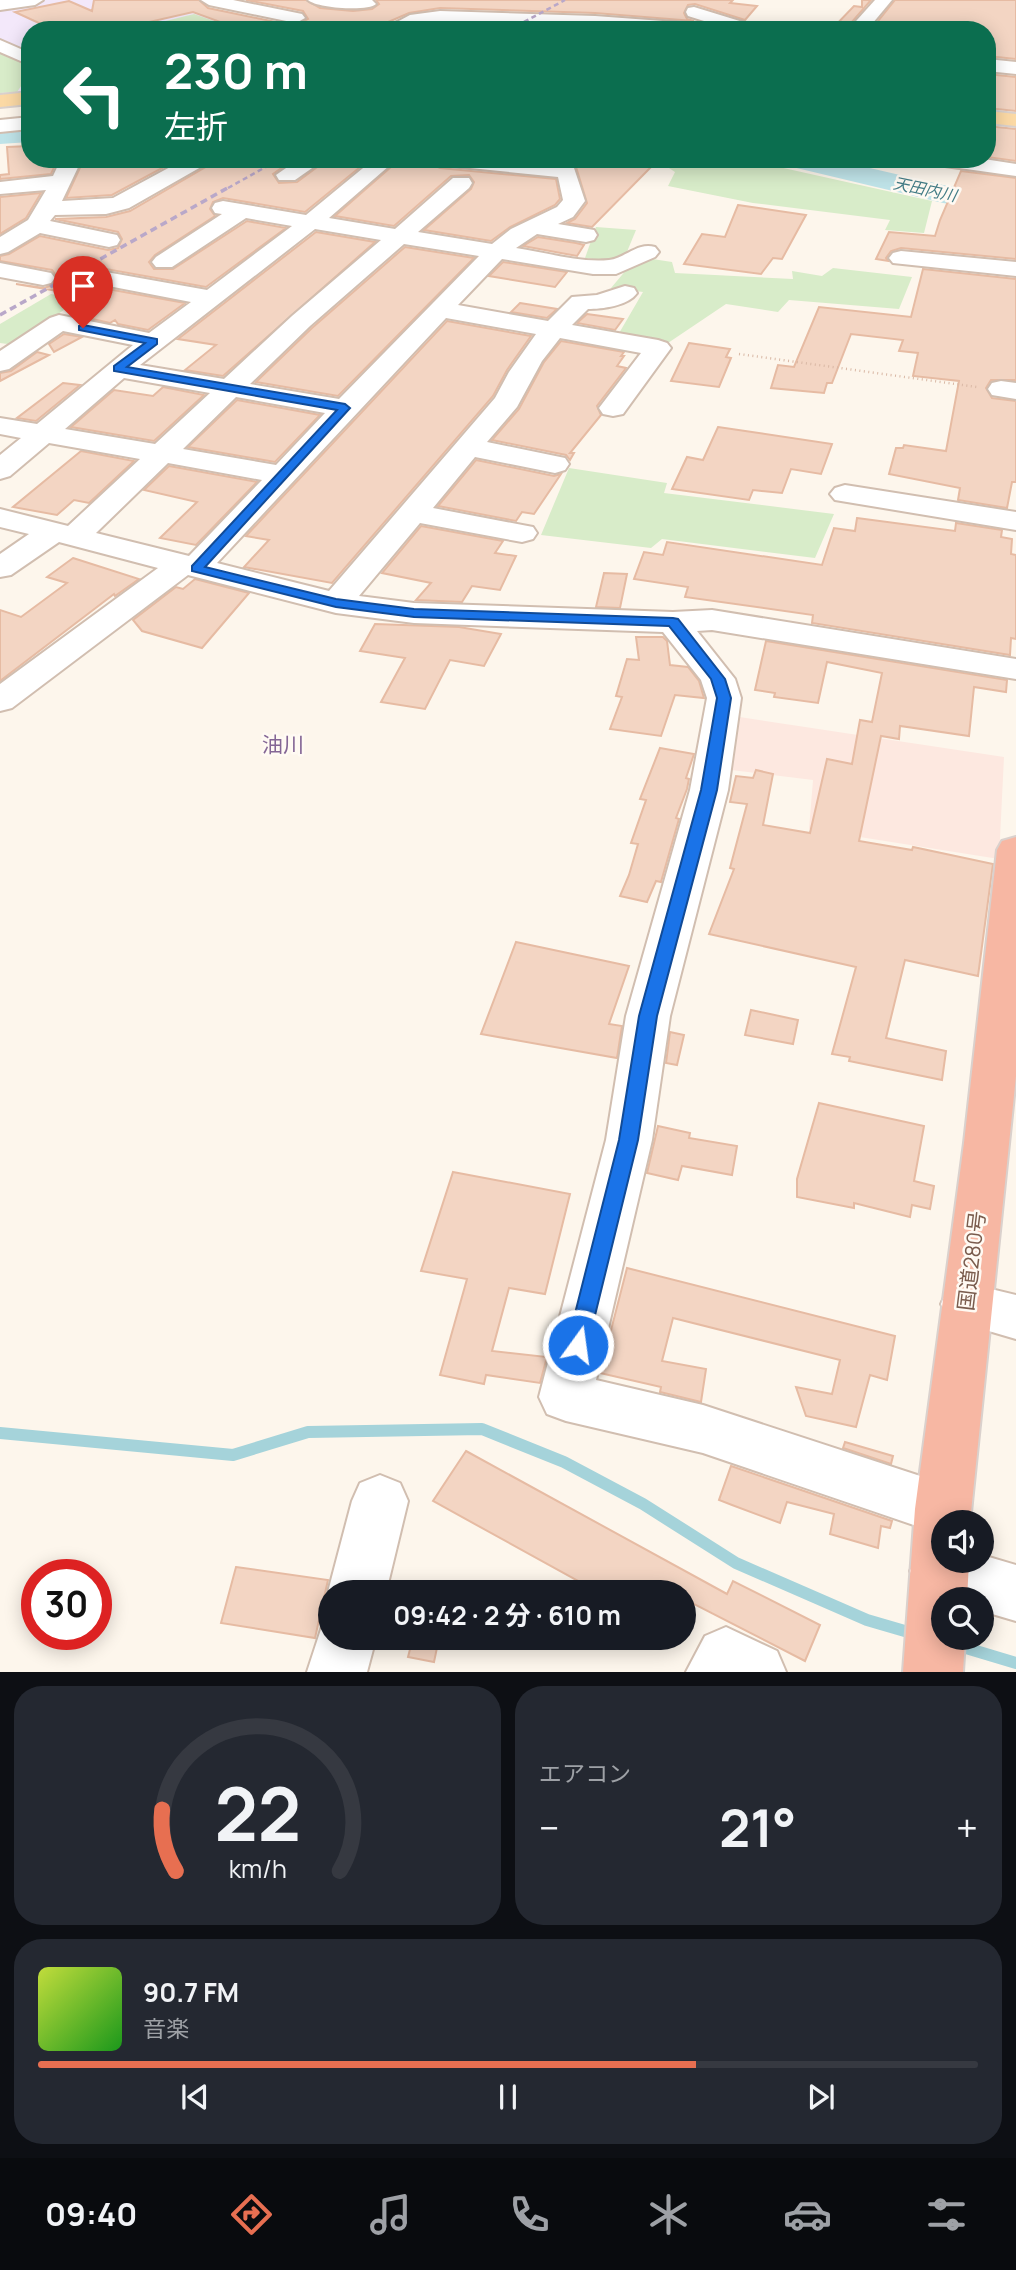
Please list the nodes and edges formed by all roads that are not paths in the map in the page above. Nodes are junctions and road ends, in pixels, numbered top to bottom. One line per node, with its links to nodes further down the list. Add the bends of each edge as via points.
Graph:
1 (34, 0): 6 (street)
2 (209, 0): 9 (street)
3 (316, 0): 10 (street, via 368,4)
4 (497, 0): 8 (street)
5 (884, 0): 14 (street)
6 (0, 5)
7 (677, 8): 13 (street)
8 (481, 16): 11 (street); 12 (street)
9 (296, 18)
10 (349, 20)
11 (416, 21)
12 (565, 21)
13 (720, 21)
14 (865, 21)
15 (0, 46): 16 (street)
16 (21, 56)
17 (996, 66): 18 (street)
18 (1016, 68)
19 (21, 95): 20 (main road)
20 (0, 101)
21 (996, 118): 22 (main road)
22 (1016, 120)
23 (21, 124): 24 (street)
24 (0, 126)
25 (996, 167): 31 (street)
26 (67, 168): 33 (street)
27 (185, 168): 37 (street, via 121,203)
28 (299, 168): 32 (street)
29 (376, 168): 38 (street)
30 (577, 168): 39 (street, via 574,201 565,212)
31 (1016, 170)
32 (287, 175)
33 (59, 182): 35 (street); 37 (street)
34 (461, 183): 41 (street)
35 (0, 188)
36 (14, 215): 37 (street)
37 (42, 216): 42 (street); 43 (street)
38 (310, 222): 41 (street); 47 (street, via 232,209); 53 (street)
39 (534, 227): 40 (street); 44 (street)
40 (586, 235)
41 (399, 236): 44 (street); 59 (street)
42 (109, 240)
43 (0, 247)
44 (498, 251): 45 (street, via 593,267 616,267); 54 (street)
45 (647, 252)
46 (901, 258): 48 (street)
47 (164, 262)
48 (1016, 269)
49 (0, 270): 50 (street)
50 (43, 278)
51 (106, 279): 53 (street)
52 (625, 293): 55 (street, via 600,302 581,302)
53 (211, 298): 56 (street)
54 (439, 309): 55 (street); 60 (street)
55 (555, 328): 61 (street, via 658,348); 64 (street, via 523,367 507,401)
56 (153, 342): 57 (street, via 59,323); 58 (street)
57 (0, 363)
58 (118, 369): 59 (street); 63 (street)
59 (232, 387): 60 (street); 65 (street)
60 (345, 408): 68 (street)
61 (613, 408)
62 (0, 426): 63 (street)
63 (43, 433): 65 (street); 67 (street)
64 (468, 447): 66 (street); 70 (street)
65 (163, 454): 68 (street); 74 (street)
66 (555, 464)
67 (0, 470)
68 (285, 475): 75 (street)
69 (845, 494): 72 (street)
70 (413, 513): 73 (street); 77 (street)
71 (0, 518): 74 (street)
72 (1016, 521)
73 (522, 533)
74 (64, 534): 75 (street); 76 (street)
75 (189, 567): 77 (street); 80 (street)
76 (0, 568)
77 (336, 603): 78 (street, via 414,613)
78 (673, 622): 79 (street, via 712,620); 86 (street, via 723,689 722,726 648,1016 629,1140 566,1396 703,1429)
79 (1016, 669)
80 (0, 701)
81 (1016, 850): 82 (highway, 国道280号)
82 (1013, 909): 83 (highway, 国道280号)
83 (966, 1304): 84 (street); 86 (highway, 国道280号)
84 (1016, 1317)
85 (380, 1501): 87 (street)
86 (943, 1509): 88 (highway, 国道280号)
87 (360, 1580)
88 (939, 1580): 89 (street); 91 (highway, 国道280号)
89 (1016, 1593)
90 (342, 1650): 92 (street)
91 (933, 1666)
92 (337, 1671)
93 (716, 1671): 94 (street, via 726,1657)
94 (756, 1671)

